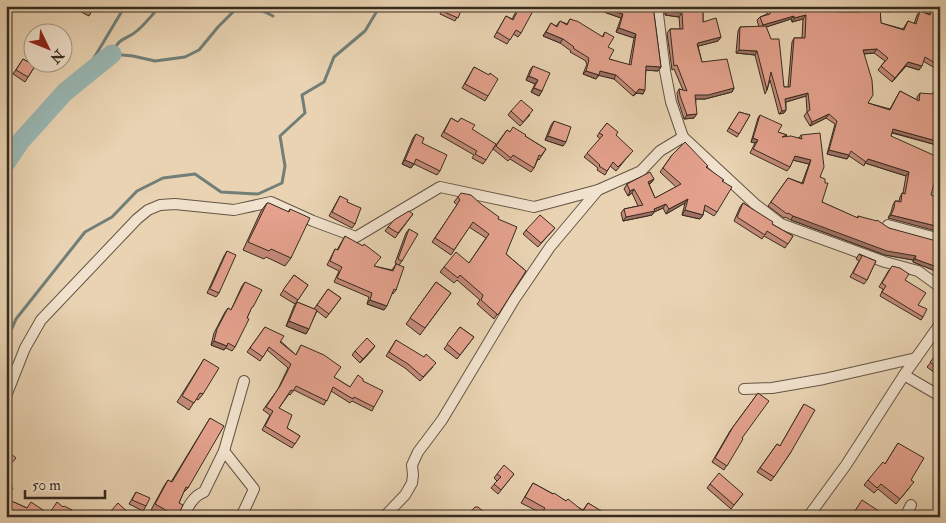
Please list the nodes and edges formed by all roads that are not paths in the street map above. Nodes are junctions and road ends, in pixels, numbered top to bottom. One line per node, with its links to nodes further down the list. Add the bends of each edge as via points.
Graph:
1 (657, 6): 2 (street, via 666,78)
2 (683, 137): 3 (street, via 660,150 642,171); 6 (street, via 755,204 782,224 918,271)
3 (598, 190): 12 (street, via 534,207 440,187 356,237 272,202 234,210 160,205 137,218 41,320 25,348); 18 (street, via 550,247 514,300 442,420 418,452 412,465 412,483 405,495)
4 (888, 225): 5 (street)
5 (940, 239)
6 (940, 287)
7 (940, 324): 8 (street)
8 (916, 358): 9 (street); 11 (street, via 824,379)
9 (904, 375): 13 (street); 19 (street)
10 (244, 380): 14 (street)
11 (744, 389)
12 (6, 396)
13 (940, 396)
14 (224, 451): 16 (street, via 204,492 194,498); 17 (street, via 254,489)
15 (911, 505): 20 (street)
16 (183, 517)
17 (242, 517)
18 (384, 517)
19 (808, 517)
20 (905, 517)

